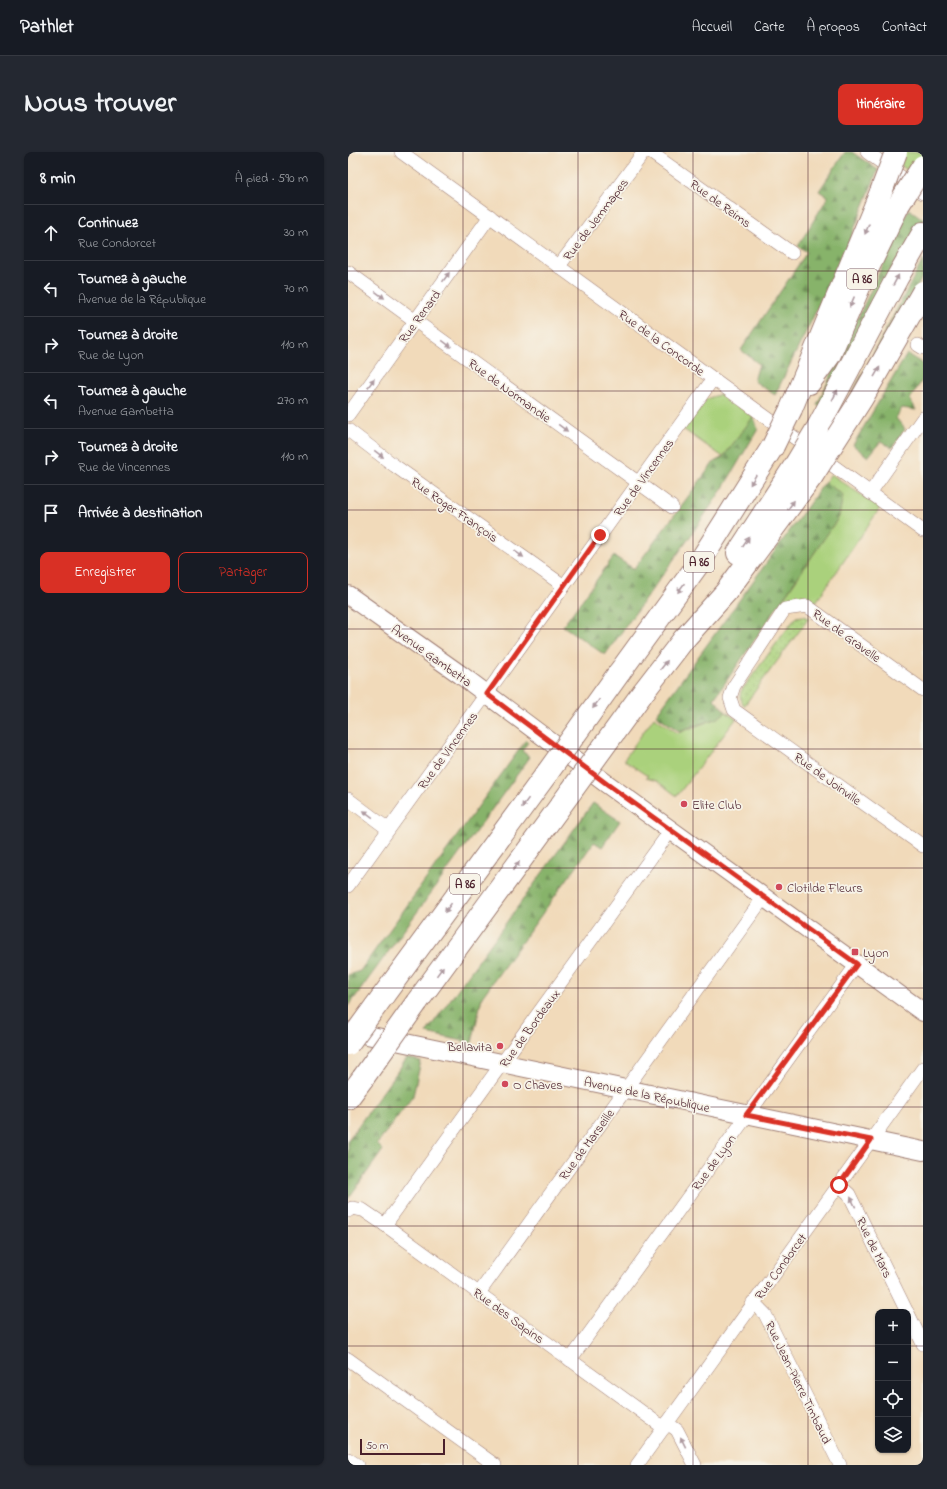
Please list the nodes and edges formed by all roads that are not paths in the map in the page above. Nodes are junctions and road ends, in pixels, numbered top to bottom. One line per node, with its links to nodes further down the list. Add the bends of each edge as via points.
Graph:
1 (401, 152): 9 (street, Rue de la Concorde)
2 (644, 152): 12 (street, Rue de Jemmapes)
3 (650, 152): 11 (street, Rue de Reims)
4 (867, 152): 7 (street)
5 (896, 152): 8 (highway, bridge)
6 (923, 166): 8 (highway, A 86, bridge)
7 (923, 193)
8 (890, 198): 39 (highway, A 86, one-way to 39, bridge, via 863,278 829,356 790,409 773,446 699,563)
9 (490, 216): 12 (street, Rue de la Concorde); 15 (street, Rue Renard, one-way to 9)
10 (923, 233): 20 (highway, A 86, one-way to 10, bridge, via 817,429)
11 (792, 253)
12 (559, 266): 16 (street, Rue de la Concorde)
13 (348, 272): 15 (street, Rue de Normandie, one-way to 15)
14 (923, 292): 20 (highway, one-way to 14, bridge, via 862,398)
15 (415, 321): 17 (street, Rue Renard, one-way to 15); 21 (street, Rue de Normandie, one-way to 21)
16 (713, 379): 21 (street, Rue de Vincennes); 22 (street, Rue de la Concorde)
17 (348, 415)
18 (923, 418): 22 (street)
19 (348, 430): 25 (street, Rue Roger François, one-way to 25)
20 (804, 470): 43 (highway, A 86, one-way to 20, bridge, via 644,691 684,639 726,592)
21 (638, 483): 23 (street, Rue de Normandie); 25 (street, Rue de Vincennes)
22 (870, 493): 24 (street, Rue de la Concorde)
23 (672, 507)
24 (923, 531)
25 (564, 586): 28 (street, Rue de Vincennes)
26 (348, 595): 28 (street, Avenue Gambetta)
27 (923, 690): 29 (street, Rue de Gravelle, via 807,606 786,609 734,686 730,698)
28 (487, 694): 31 (street, Rue de Vincennes); 32 (street, Avenue Gambetta)
29 (734, 710): 33 (street, Rue de Joinville)
30 (348, 800): 31 (street, one-way to 30)
31 (388, 829): 34 (street, Rue de Vincennes)
32 (671, 830): 35 (street, Avenue Gambetta); 40 (street, Rue de Bordeaux)
33 (923, 846)
34 (348, 886)
35 (764, 897): 36 (street, Avenue Gambetta); 42 (street, Rue de Marseille)
36 (857, 964): 37 (street, Avenue Gambetta); 44 (street, Rue de Lyon)
37 (923, 1012)
38 (348, 1031): 40 (street, Avenue de la République)
39 (348, 1044)
40 (503, 1064): 42 (street, Avenue de la République); 49 (street, Rue de Bordeaux)
41 (923, 1068): 45 (street, Rue Condorcet)
42 (626, 1089): 44 (street, Avenue de la République); 50 (street, Rue de Marseille)
43 (348, 1098)
44 (746, 1115): 45 (street, Avenue de la République); 56 (street, Rue de Lyon)
45 (871, 1140): 46 (street, Avenue de la République); 47 (street, Rue Condorcet)
46 (923, 1152)
47 (839, 1185): 51 (street, Rue Condorcet); 52 (street, Rue de Mars, one-way to 47, via 849,1194)
48 (350, 1209): 49 (street, Rue des Sapins, via 363,1210)
49 (386, 1225): 50 (street, Rue des Sapins)
50 (479, 1293): 56 (street, Rue des Sapins)
51 (753, 1302): 57 (street, Rue Condorcet); 63 (street, Rue Jean-Pierre Timbaud, via 765,1314)
52 (906, 1309)
53 (911, 1319): 54 (street, Rue de Mars)
54 (923, 1344)
55 (348, 1359): 60 (street)
56 (570, 1360): 57 (street, Rue des Sapins)
57 (666, 1425): 61 (street, Rue Condorcet); 62 (street, Rue des Sapins, one-way to 57, via 677,1430)
58 (348, 1459): 59 (street)
59 (357, 1465)
60 (495, 1465)
61 (637, 1465)
62 (694, 1465)
63 (840, 1465)

